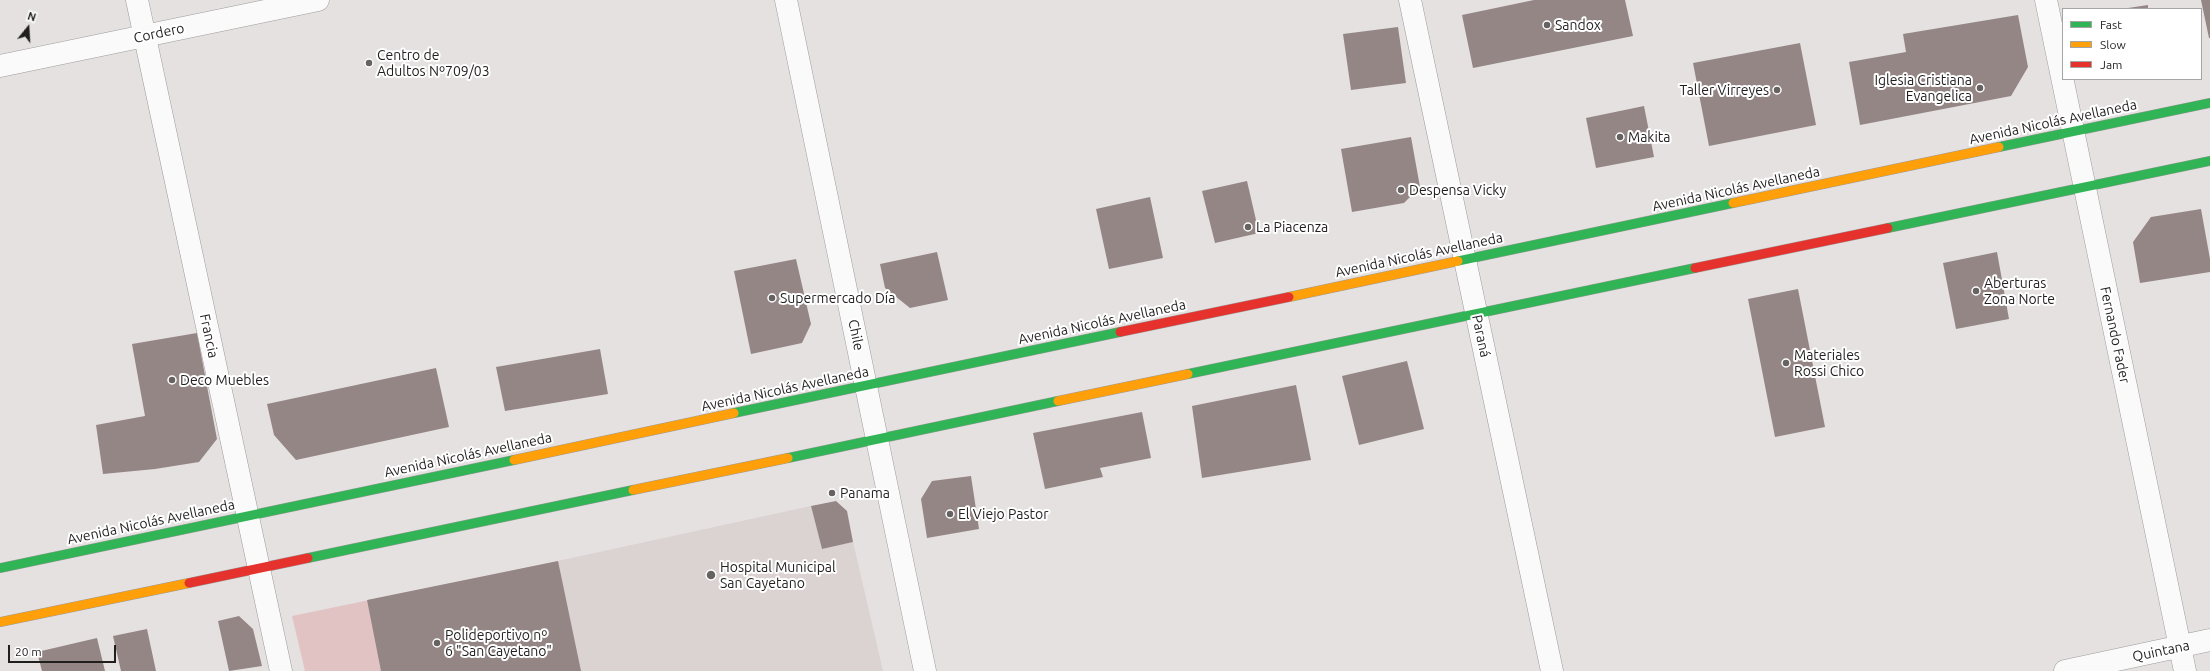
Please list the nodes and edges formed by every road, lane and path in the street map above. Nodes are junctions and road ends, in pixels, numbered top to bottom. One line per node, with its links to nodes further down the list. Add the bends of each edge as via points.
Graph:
1 (137, 0): 6 (street, Francia)
2 (318, 0): 6 (street, Cordero)
3 (786, 0): 16 (street, Chile)
4 (1410, 0): 14 (street, Paraná)
5 (2046, 0): 8 (street, Fernando Fader)
6 (144, 36): 7 (street, Cordero); 18 (street, Francia)
7 (0, 66)
8 (2062, 78)
9 (2062, 80): 11 (street, Fernando Fader)
10 (2210, 103): 11 (main road, Avenida Nicolás Avellaneda)
11 (2073, 132): 13 (street, Fernando Fader); 14 (main road, Avenida Nicolás Avellaneda)
12 (2210, 161): 13 (main road)
13 (2085, 188): 15 (main road); 23 (street, Fernando Fader)
14 (1466, 260): 15 (street, Paraná); 16 (main road, Avenida Nicolás Avellaneda)
15 (1476, 314): 17 (main road); 26 (street, Paraná)
16 (866, 386): 17 (street, Chile); 18 (main road, Avenida Nicolás Avellaneda)
17 (877, 439): 20 (main road); 25 (street, Chile)
18 (248, 516): 19 (main road, Avenida Nicolás Avellaneda); 20 (street, Francia)
19 (0, 568)
20 (259, 568): 21 (main road); 24 (street, Francia)
21 (0, 622)
22 (2210, 640): 23 (street, Quintana)
23 (2180, 647): 27 (street, Quintana); 28 (street, Fernando Fader)
24 (281, 671)
25 (925, 671)
26 (1552, 671)
27 (2065, 671)
28 (2185, 671)

